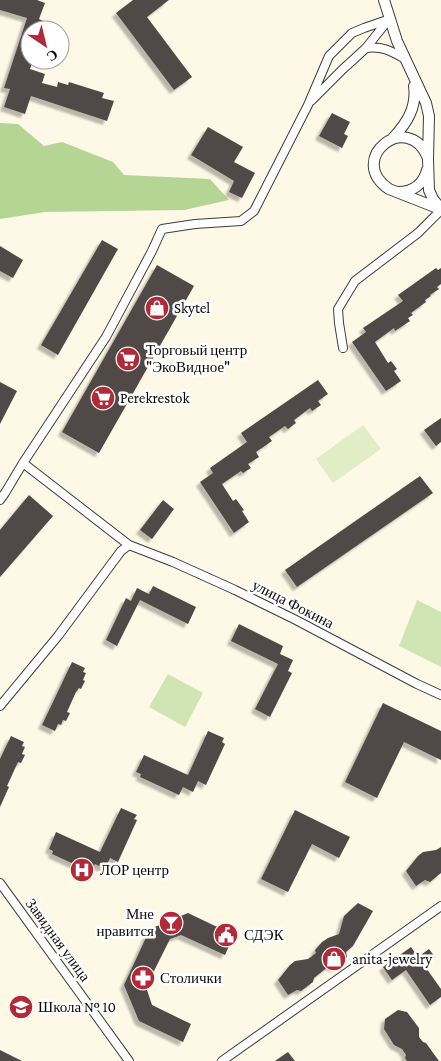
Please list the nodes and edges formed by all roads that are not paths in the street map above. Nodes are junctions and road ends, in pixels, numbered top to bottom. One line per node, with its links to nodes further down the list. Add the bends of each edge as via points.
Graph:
1 (384, 0): 2 (street)
2 (390, 19): 3 (street); 4 (street); 6 (street, via 352,33 337,47 329,56)
3 (366, 48): 4 (street, via 389,50); 6 (street)
4 (405, 59): 5 (street)
5 (413, 78): 7 (street, via 416,96 412,110); 8 (street, via 429,116)
6 (308, 105): 12 (street, via 254,211 240,221 162,229 106,337)
7 (393, 138): 8 (street, via 415,141 424,150); 9 (street, via 380,147 373,162 382,185)
8 (428, 163): 9 (street, via 421,184 405,192); 10 (street, via 429,190)
9 (396, 192): 10 (street)
10 (441, 210): 11 (street, via 418,233 355,280 338,309)
11 (344, 348)
12 (23, 463): 13 (street); 14 (street, улица Фокина)
13 (0, 500)
14 (129, 545): 15 (street, улица Фокина, via 270,607); 16 (street)
15 (441, 695)
16 (0, 706)
17 (0, 882): 19 (street, Завидная улица)
18 (441, 906): 20 (street)
19 (130, 1061)
20 (222, 1061)

